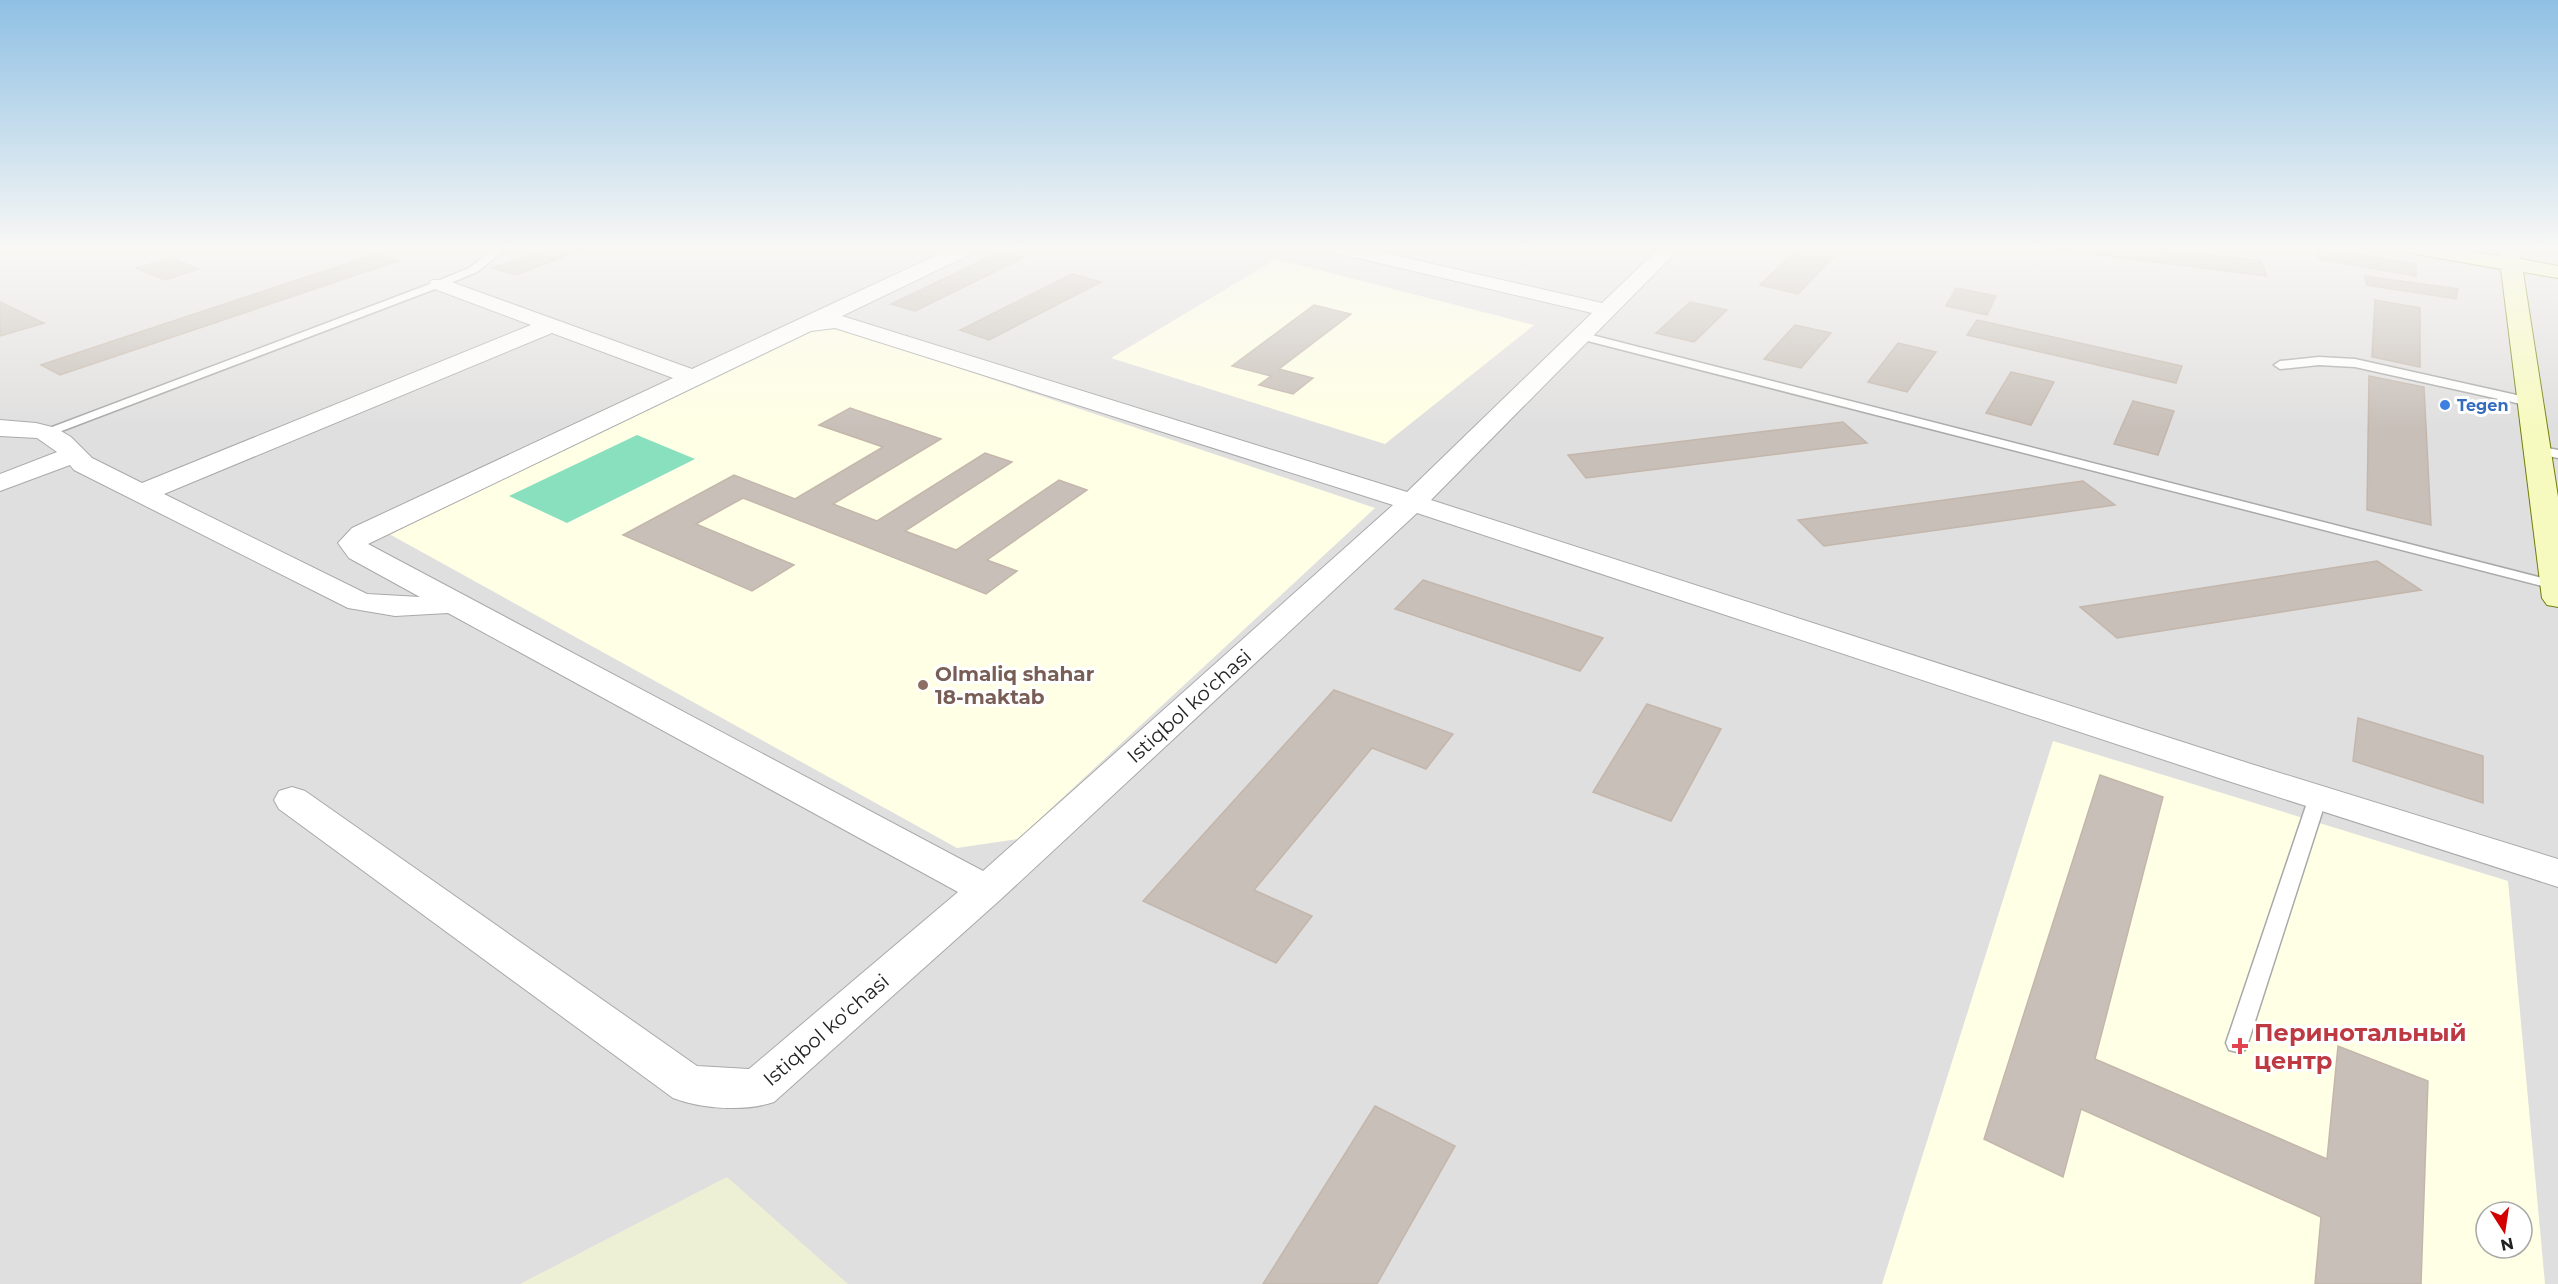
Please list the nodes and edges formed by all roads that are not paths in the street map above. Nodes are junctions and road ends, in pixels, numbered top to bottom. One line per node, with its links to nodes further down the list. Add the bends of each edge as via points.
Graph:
1 (375, 308): 14 (lane)
2 (505, 308): 8 (street)
3 (844, 308): 7 (street)
4 (1597, 308): 6 (street)
5 (2517, 308): 12 (main road)
6 (1606, 310): 9 (street, Istiqbol ko'chasi)
7 (811, 324): 11 (street); 19 (street, via 836,321)
8 (552, 325): 11 (street); 18 (street)
9 (1580, 336): 19 (street, Istiqbol ko'chasi); 20 (lane)
10 (2280, 365): 12 (lane, via 2355,363)
11 (692, 377): 21 (street, via 362,534 352,543 359,552)
12 (2530, 402): 15 (main road)
13 (0, 428): 14 (street)
14 (46, 432): 16 (street)
15 (2547, 452): 20 (main road)
16 (75, 454): 17 (street); 18 (street, via 83,464)
17 (0, 483)
18 (142, 493): 21 (street, via 359,602 412,609)
19 (1412, 503): 22 (street); 25 (street, Istiqbol ko'chasi)
20 (2557, 592)
21 (453, 603): 25 (street)
22 (2318, 797): 24 (street); 26 (lane)
23 (292, 800): 25 (street, Istiqbol ko'chasi, via 689,1085 758,1088)
24 (2558, 873)
25 (986, 890)
26 (2237, 1043)

